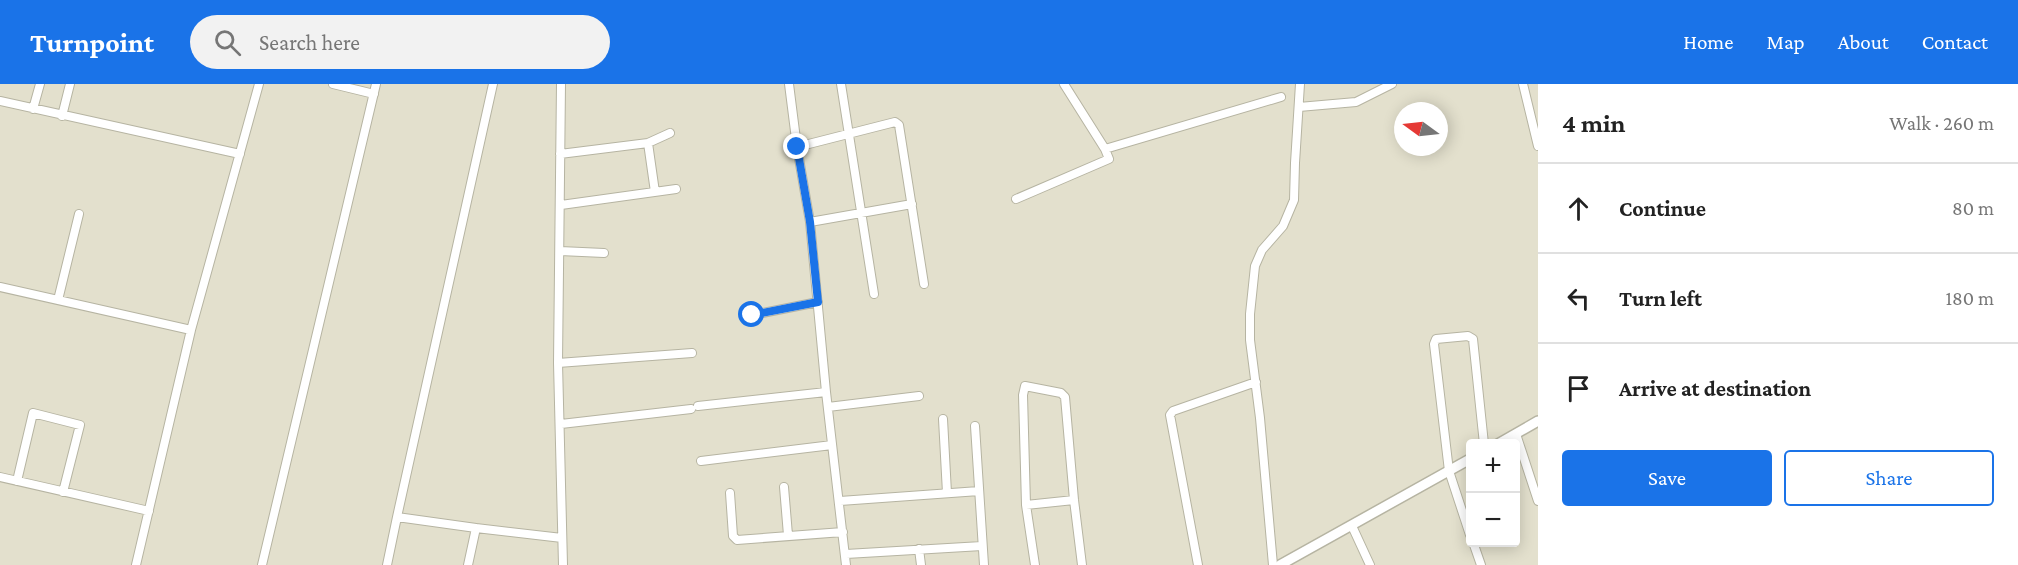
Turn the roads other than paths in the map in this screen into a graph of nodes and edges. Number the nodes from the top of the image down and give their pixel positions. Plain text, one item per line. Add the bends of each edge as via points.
1 (39, 84) edge
2 (70, 84) edge
3 (259, 84) edge
4 (333, 84) edge
5 (376, 84) edge
6 (493, 84) edge
7 (561, 84) edge
8 (789, 84) edge
9 (841, 84) edge
10 (1300, 84) edge
11 (1392, 84) edge
12 (1523, 84) edge
13 (1066, 85) edge
14 (374, 94) junction
15 (1281, 97) dead end
16 (0, 101) edge
17 (1299, 107) junction
18 (33, 109) junction
19 (62, 116) junction
20 (670, 133) dead end
21 (849, 133) junction
22 (648, 142) junction
23 (1538, 146) edge
24 (797, 147) junction
25 (1105, 149) junction
26 (240, 154) junction
27 (560, 154) junction
28 (676, 189) dead end
29 (655, 192) junction
30 (1016, 198) dead end
31 (912, 204) junction
32 (561, 205) junction
33 (861, 213) junction
34 (79, 214) dead end
35 (810, 222) junction
36 (560, 251) junction
37 (604, 253) dead end
38 (924, 284) dead end
39 (0, 287) edge
40 (874, 294) dead end
41 (58, 300) junction
42 (818, 302) junction
43 (752, 315) dead end
44 (191, 330) junction
45 (692, 353) dead end
46 (558, 363) junction
47 (1256, 382) junction
48 (826, 392) junction
49 (919, 396) dead end
50 (828, 407) junction
51 (943, 419) dead end
52 (1538, 421) edge
53 (561, 424) junction
54 (975, 426) dead end
55 (1516, 434) junction
56 (1483, 439) edge
57 (1507, 439) edge
58 (832, 446) junction
59 (701, 461) dead end
60 (1466, 461) edge
61 (1449, 471) junction
62 (0, 477) edge
63 (17, 481) junction
64 (784, 487) dead end
65 (979, 491) junction
66 (63, 492) junction
67 (729, 492) dead end
68 (947, 493) junction
69 (1074, 500) junction
70 (840, 501) junction
71 (1538, 501) edge
72 (1026, 505) junction
73 (149, 511) junction
74 (397, 517) junction
75 (1466, 523) edge
76 (1352, 526) junction
77 (476, 528) junction
78 (843, 532) junction
79 (788, 535) junction
80 (562, 538) junction
81 (982, 546) junction
82 (1474, 547) edge
83 (919, 549) junction
84 (846, 554) junction
85 (1298, 555) junction
86 (136, 565) edge
87 (262, 565) edge
88 (387, 565) edge
89 (468, 565) edge
90 (563, 565) edge
91 (846, 565) edge
92 (921, 565) edge
93 (984, 565) edge
94 (1035, 565) edge
95 (1083, 565) edge
96 (1198, 565) edge
97 (1273, 565) edge
98 (1280, 565) edge
99 (1301, 565) edge
100 (1370, 565) edge
101 (1480, 565) edge

1 - 18 street
2 - 19 street
3 - 26 street
4 - 14 street
5 - 14 street
6 - 74 street
7 - 27 street
8 - 24 street
9 - 21 street
10 - 17 street
11 - 17 street via 1356,102
12 - 23 street
13 - 25 street
14 - 87 street
15 - 25 street
16 - 18 street
17 - 47 street via 1294,201 1283,226 1262,250 1255,266 1250,340
18 - 19 street
19 - 26 street
20 - 22 street
21 - 24 street
21 - 31 street via 899,125
21 - 33 street
22 - 27 street
22 - 29 street
24 - 35 street
25 - 30 street via 1108,161
26 - 44 street
27 - 32 street
28 - 29 street
29 - 32 street
31 - 33 street
31 - 38 street
32 - 36 street
33 - 35 street
33 - 40 street
34 - 41 street
35 - 42 street
36 - 37 street
36 - 46 street
39 - 41 street
41 - 44 street
42 - 43 street
42 - 48 street
44 - 73 street
45 - 46 street
46 - 53 street
47 - 96 street via 1170,415
47 - 97 street
48 - 50 street
48 - 53 street
49 - 50 street
50 - 58 street
51 - 68 street
52 - 55 main road
53 - 80 street
54 - 65 street
55 - 57 main road
55 - 71 street
56 - 61 street via 1473,339 1436,339
58 - 59 street
58 - 70 street
60 - 61 main road
61 - 75 street
61 - 76 main road
62 - 63 street
63 - 66 street
63 - 66 street via 33,413 80,425
64 - 79 street
65 - 68 street
65 - 81 street
66 - 73 street
67 - 79 street via 736,540
68 - 70 street
69 - 72 street
69 - 72 street via 1065,397 1025,386
69 - 95 street
70 - 78 street
72 - 94 street
73 - 86 street
74 - 77 street
74 - 88 street
76 - 85 main road
76 - 100 street
77 - 80 street
77 - 89 street
78 - 79 street
78 - 84 street
80 - 90 street
81 - 83 street
81 - 93 street
82 - 101 street
83 - 84 street
83 - 92 street
84 - 91 street
85 - 98 main road
85 - 99 street

